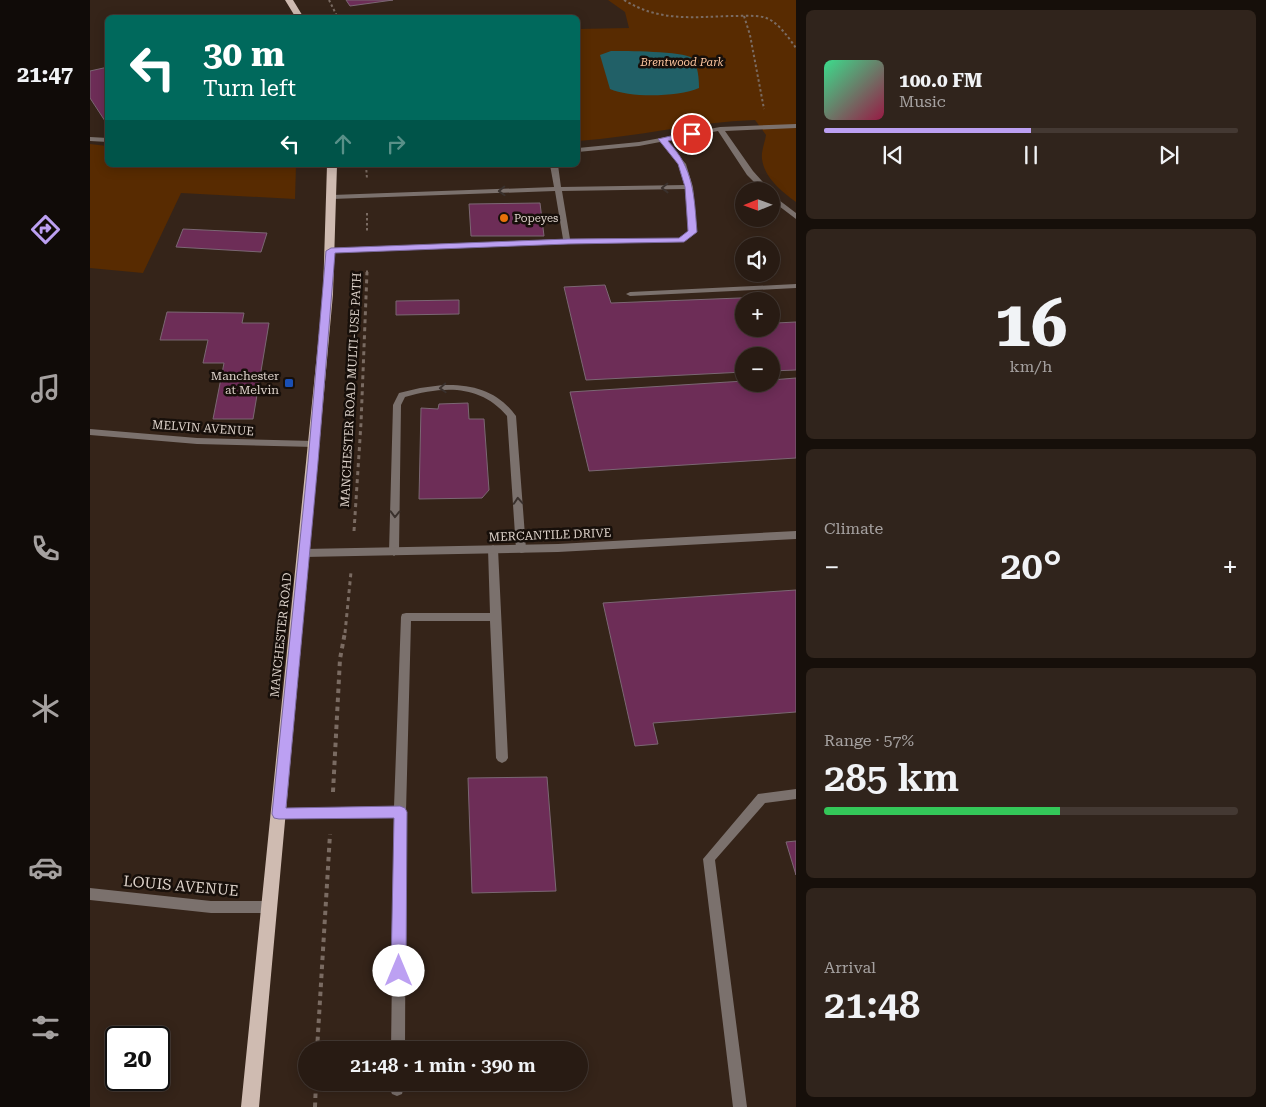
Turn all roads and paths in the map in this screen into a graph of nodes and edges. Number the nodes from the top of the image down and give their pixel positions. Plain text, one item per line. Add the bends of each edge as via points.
1 (289, 0) edge
2 (329, 0) edge
3 (624, 0) edge
4 (298, 15) edge
5 (336, 15) edge
6 (744, 16) junction
7 (796, 48) edge
8 (794, 126) edge
9 (767, 127) junction
10 (720, 129) junction
11 (90, 139) edge
12 (662, 139) junction
13 (105, 140) edge
14 (580, 150) edge
15 (332, 167) edge
16 (366, 167) edge
17 (554, 167) edge
18 (759, 182) edge
19 (689, 187) junction
20 (559, 189) junction
21 (367, 196) junction
22 (332, 197) junction
23 (780, 204) edge
24 (796, 218) edge
25 (568, 242) junction
26 (367, 249) junction
27 (331, 251) junction
28 (796, 286) edge
29 (630, 294) dead end
30 (90, 432) edge
31 (314, 444) junction
32 (354, 526) dead end
33 (796, 535) edge
34 (493, 549) junction
35 (522, 549) junction
36 (394, 552) junction
37 (304, 553) junction
38 (495, 617) junction
39 (502, 758) dead end
40 (796, 794) edge
41 (400, 812) junction
42 (279, 814) junction
43 (90, 894) edge
44 (270, 907) junction
45 (398, 1041) edge
46 (316, 1091) edge
47 (250, 1107) edge
48 (315, 1107) edge
49 (740, 1107) edge

1 - 4 main road
2 - 5 path
3 - 6 path via 638,9 660,16
6 - 7 path via 772,20
6 - 9 path
8 - 9 street
9 - 10 street
10 - 12 street
10 - 18 street
11 - 13 street
12 - 14 street
12 - 19 street via 682,164
15 - 22 main road, MANCHESTER ROAD
16 - 21 path, MANCHESTER ROAD MULTI-USE PATH
17 - 20 street
19 -> 20 street
19 - 25 street via 693,232 681,240
20 -> 21 street
20 - 25 street
21 - 22 street
21 - 26 path, MANCHESTER ROAD MULTI-USE PATH
22 - 27 main road, MANCHESTER ROAD
23 - 24 street
25 - 26 street
26 - 27 street
26 - 32 path, MANCHESTER ROAD MULTI-USE PATH
27 - 31 main road, MANCHESTER ROAD
28 - 29 street
30 - 31 street, MELVIN AVENUE via 197,442
31 - 37 main road, MANCHESTER ROAD
33 - 35 street, MERCANTILE DRIVE
34 - 35 street, MERCANTILE DRIVE
34 - 36 street, MERCANTILE DRIVE
34 - 38 street
35 -> 36 street via 511,416 484,392 462,387 416,390 402,395 397,405
36 - 37 street, MERCANTILE DRIVE
37 - 42 main road, MANCHESTER ROAD
38 - 39 street
38 - 41 street via 406,617
40 - 49 street via 762,798 709,859
41 - 42 street
41 - 45 street
42 - 44 main road, MANCHESTER ROAD
43 - 44 street, LOUIS AVENUE via 211,907
44 - 47 main road, MANCHESTER ROAD
46 - 48 path

